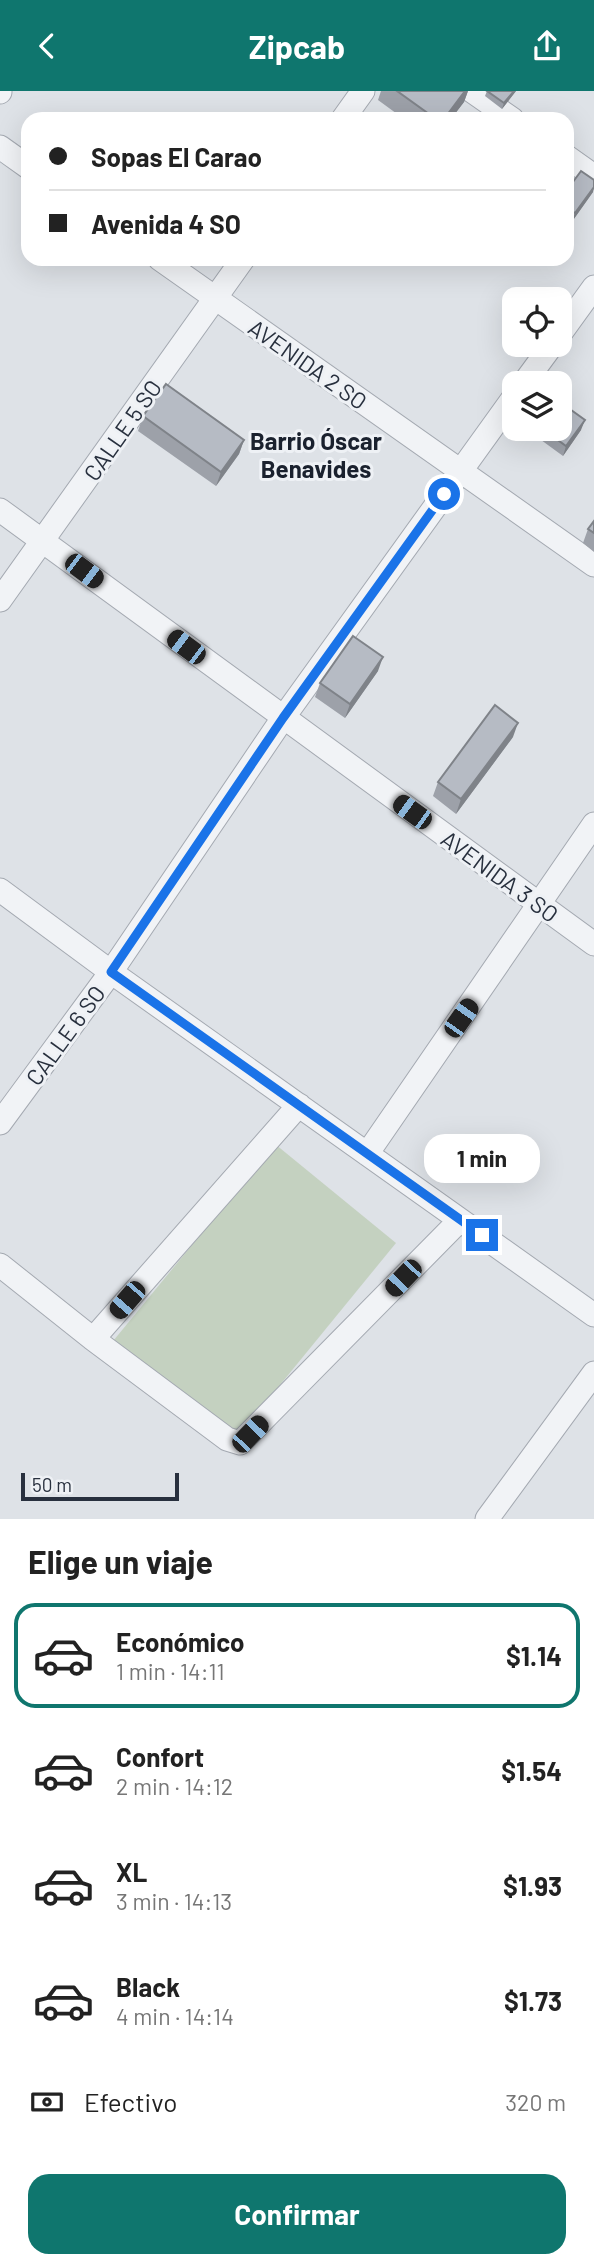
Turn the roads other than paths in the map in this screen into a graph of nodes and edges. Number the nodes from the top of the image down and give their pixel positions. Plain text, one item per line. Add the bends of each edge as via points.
1 (363, 91) edge
2 (472, 91) edge
3 (348, 112) edge
4 (502, 112) edge
5 (0, 147) edge
6 (21, 162) edge
7 (574, 162) edge
8 (594, 176) edge
9 (170, 266) edge
10 (238, 266) edge
11 (594, 286) edge
12 (215, 297) junction
13 (572, 317) edge
14 (502, 414) edge
15 (461, 472) junction
16 (0, 510) edge
17 (44, 541) junction
18 (594, 565) edge
19 (0, 600) edge
20 (283, 718) junction
21 (594, 824) edge
22 (0, 890) edge
23 (538, 905) junction
24 (594, 944) edge
25 (111, 972) junction
26 (299, 1105) junction
27 (0, 1123) edge
28 (367, 1154) junction
29 (460, 1220) junction
30 (0, 1265) edge
31 (594, 1315) edge
32 (93, 1339) junction
33 (594, 1373) edge
34 (487, 1519) edge

1 - 3 street
2 - 4 street
5 - 6 street
7 - 8 street
9 - 12 street, AVENIDA 2 SO
10 - 12 street, CALLE 5 SO
11 - 13 street
12 - 15 street, AVENIDA 2 SO
12 - 17 street, CALLE 5 SO
14 - 15 street, CALLE 6 SO
15 - 18 street, AVENIDA 2 SO
15 - 20 street, CALLE 6 SO
16 - 17 street, AVENIDA 3 SO
17 - 19 street, CALLE 5 SO
17 - 20 street, AVENIDA 3 SO
20 - 23 street, AVENIDA 3 SO
20 - 25 street, CALLE 6 SO
21 - 23 street
22 - 25 street
23 - 24 street, AVENIDA 3 SO
23 - 28 street
25 - 26 street
25 - 27 street, CALLE 6 SO
26 - 28 street
26 - 32 street
28 - 29 street
29 - 31 street
29 - 32 street via 240,1443 227,1439
30 - 32 street
33 - 34 street

